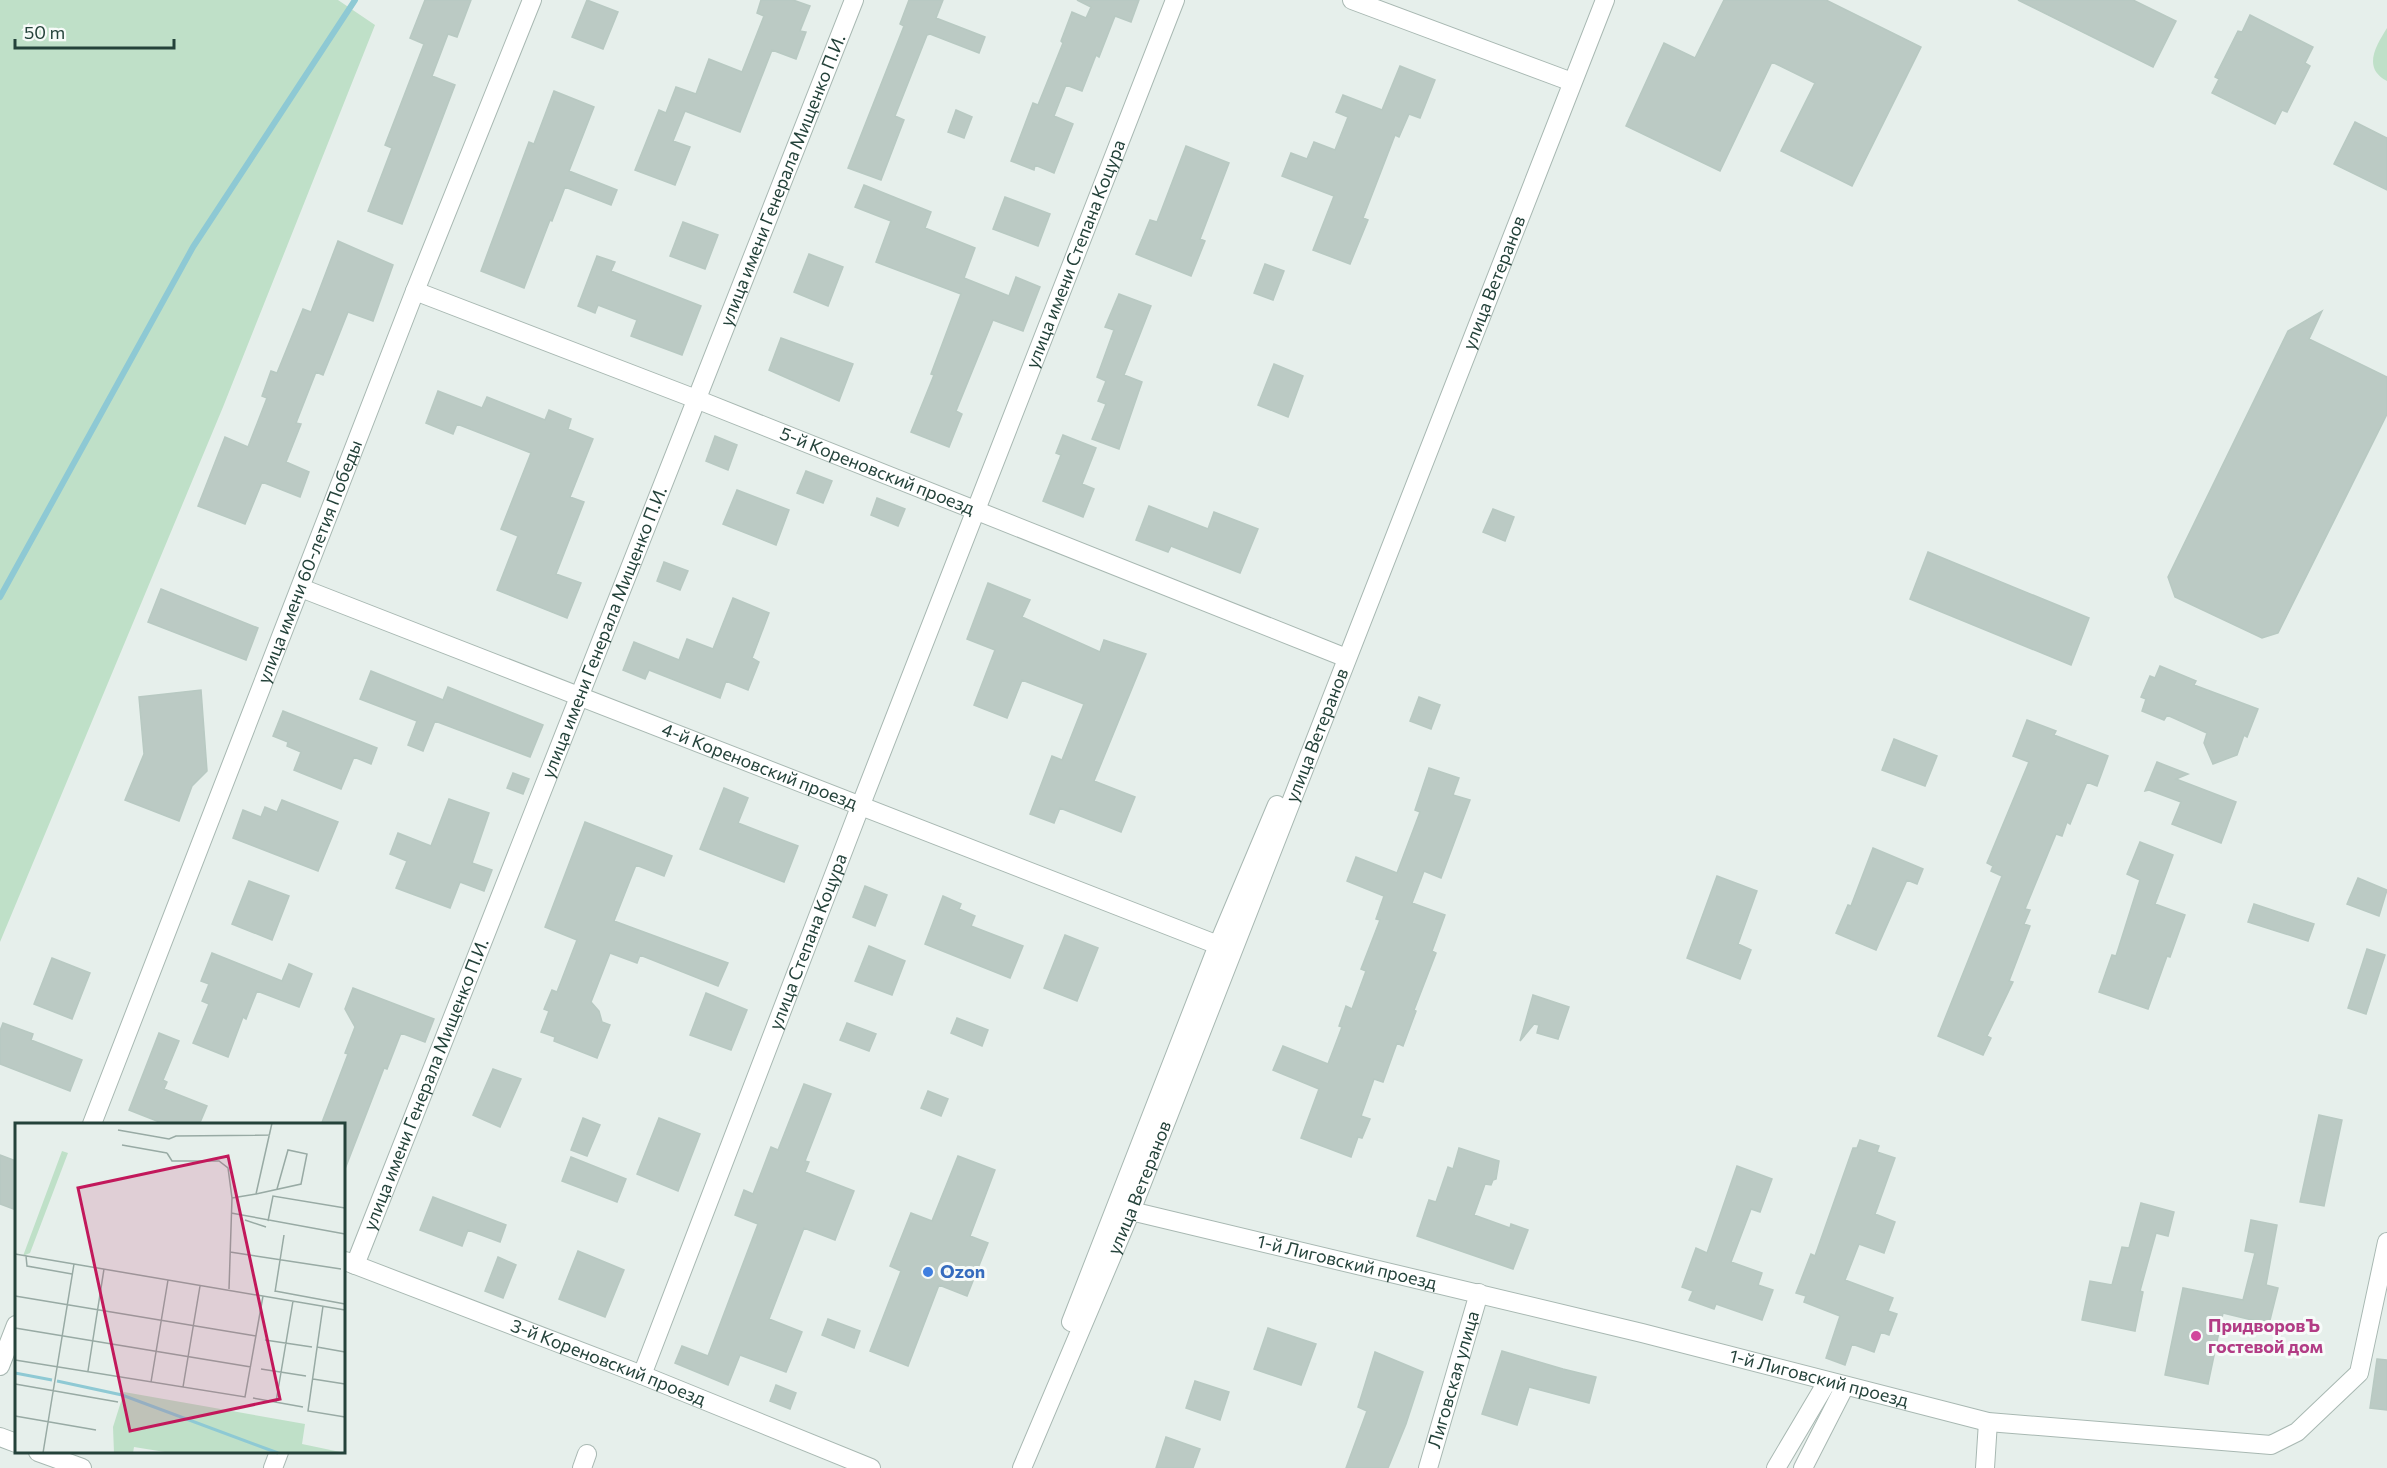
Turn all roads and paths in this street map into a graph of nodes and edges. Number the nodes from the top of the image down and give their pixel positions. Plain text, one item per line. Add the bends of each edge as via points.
1 (532, 0) edge
2 (854, 0) edge
3 (1175, 0) edge
4 (1352, 0) edge
5 (1596, 0) edge
6 (1605, 0) edge
7 (1569, 81) junction
8 (415, 291) junction
9 (696, 399) junction
10 (977, 510) junction
11 (301, 588) junction
12 (1339, 655) junction
13 (580, 697) junction
14 (860, 807) junction
15 (1218, 945) junction
16 (93, 1123) edge
17 (1131, 1211) junction
18 (2387, 1242) edge
19 (349, 1263) edge
20 (1479, 1293) junction
21 (15, 1328) edge
22 (0, 1366) edge
23 (642, 1375) junction
24 (1827, 1382) junction
25 (1845, 1386) junction
26 (1988, 1422) junction
27 (0, 1437) edge
28 (15, 1443) edge
29 (41, 1453) edge
30 (279, 1453) edge
31 (82, 1468) edge
32 (273, 1468) edge
33 (871, 1468) edge
34 (1014, 1468) edge
35 (1022, 1468) edge
36 (1428, 1468) edge
37 (1776, 1468) edge
38 (1803, 1468) edge
39 (1985, 1468) edge

1 - 8 street, улица имени 60-летия Победы
2 - 9 street, улица имени Генерала Мищенко П.И.
3 - 10 street, улица имени Степана Коцура
4 - 7 street
5 - 7 street, улица Ветеранов
6 - 7 street, улица Ветеранов
7 - 12 street, улица Ветеранов
7 - 17 street, улица Ветеранов
8 - 9 street, 5-й Кореновский проезд
8 - 11 street, улица имени 60-летия Победы
9 - 10 street, 5-й Кореновский проезд
9 - 13 street, улица имени Генерала Мищенко П.И.
10 - 12 street, 5-й Кореновский проезд
10 - 14 street, улица Степана Коцура
11 - 13 street, 4-й Кореновский проезд
11 - 16 street, улица имени 60-летия Победы
12 - 15 street, улица Ветеранов
13 - 14 street, 4-й Кореновский проезд
13 - 19 street, улица имени Генерала Мищенко П.И.
14 - 15 street, 4-й Кореновский проезд
14 - 23 street, улица Степана Коцура
15 - 34 street, улица Ветеранов
17 - 20 street, 1-й Лиговский проезд
17 - 35 street, улица Ветеранов
18 - 26 street, 1-й Лиговский проезд via 2359,1373 2297,1432 2271,1445
19 - 23 street, 3-й Кореновский проезд
20 - 24 street, 1-й Лиговский проезд
20 - 36 street, Лиговская улица
21 - 22 street
23 - 33 street, 3-й Кореновский проезд
24 - 25 street, 1-й Лиговский проезд
24 - 37 street
25 - 26 street, 1-й Лиговский проезд
25 - 38 street
26 - 39 street
27 - 28 street
29 - 31 street
30 - 32 street

